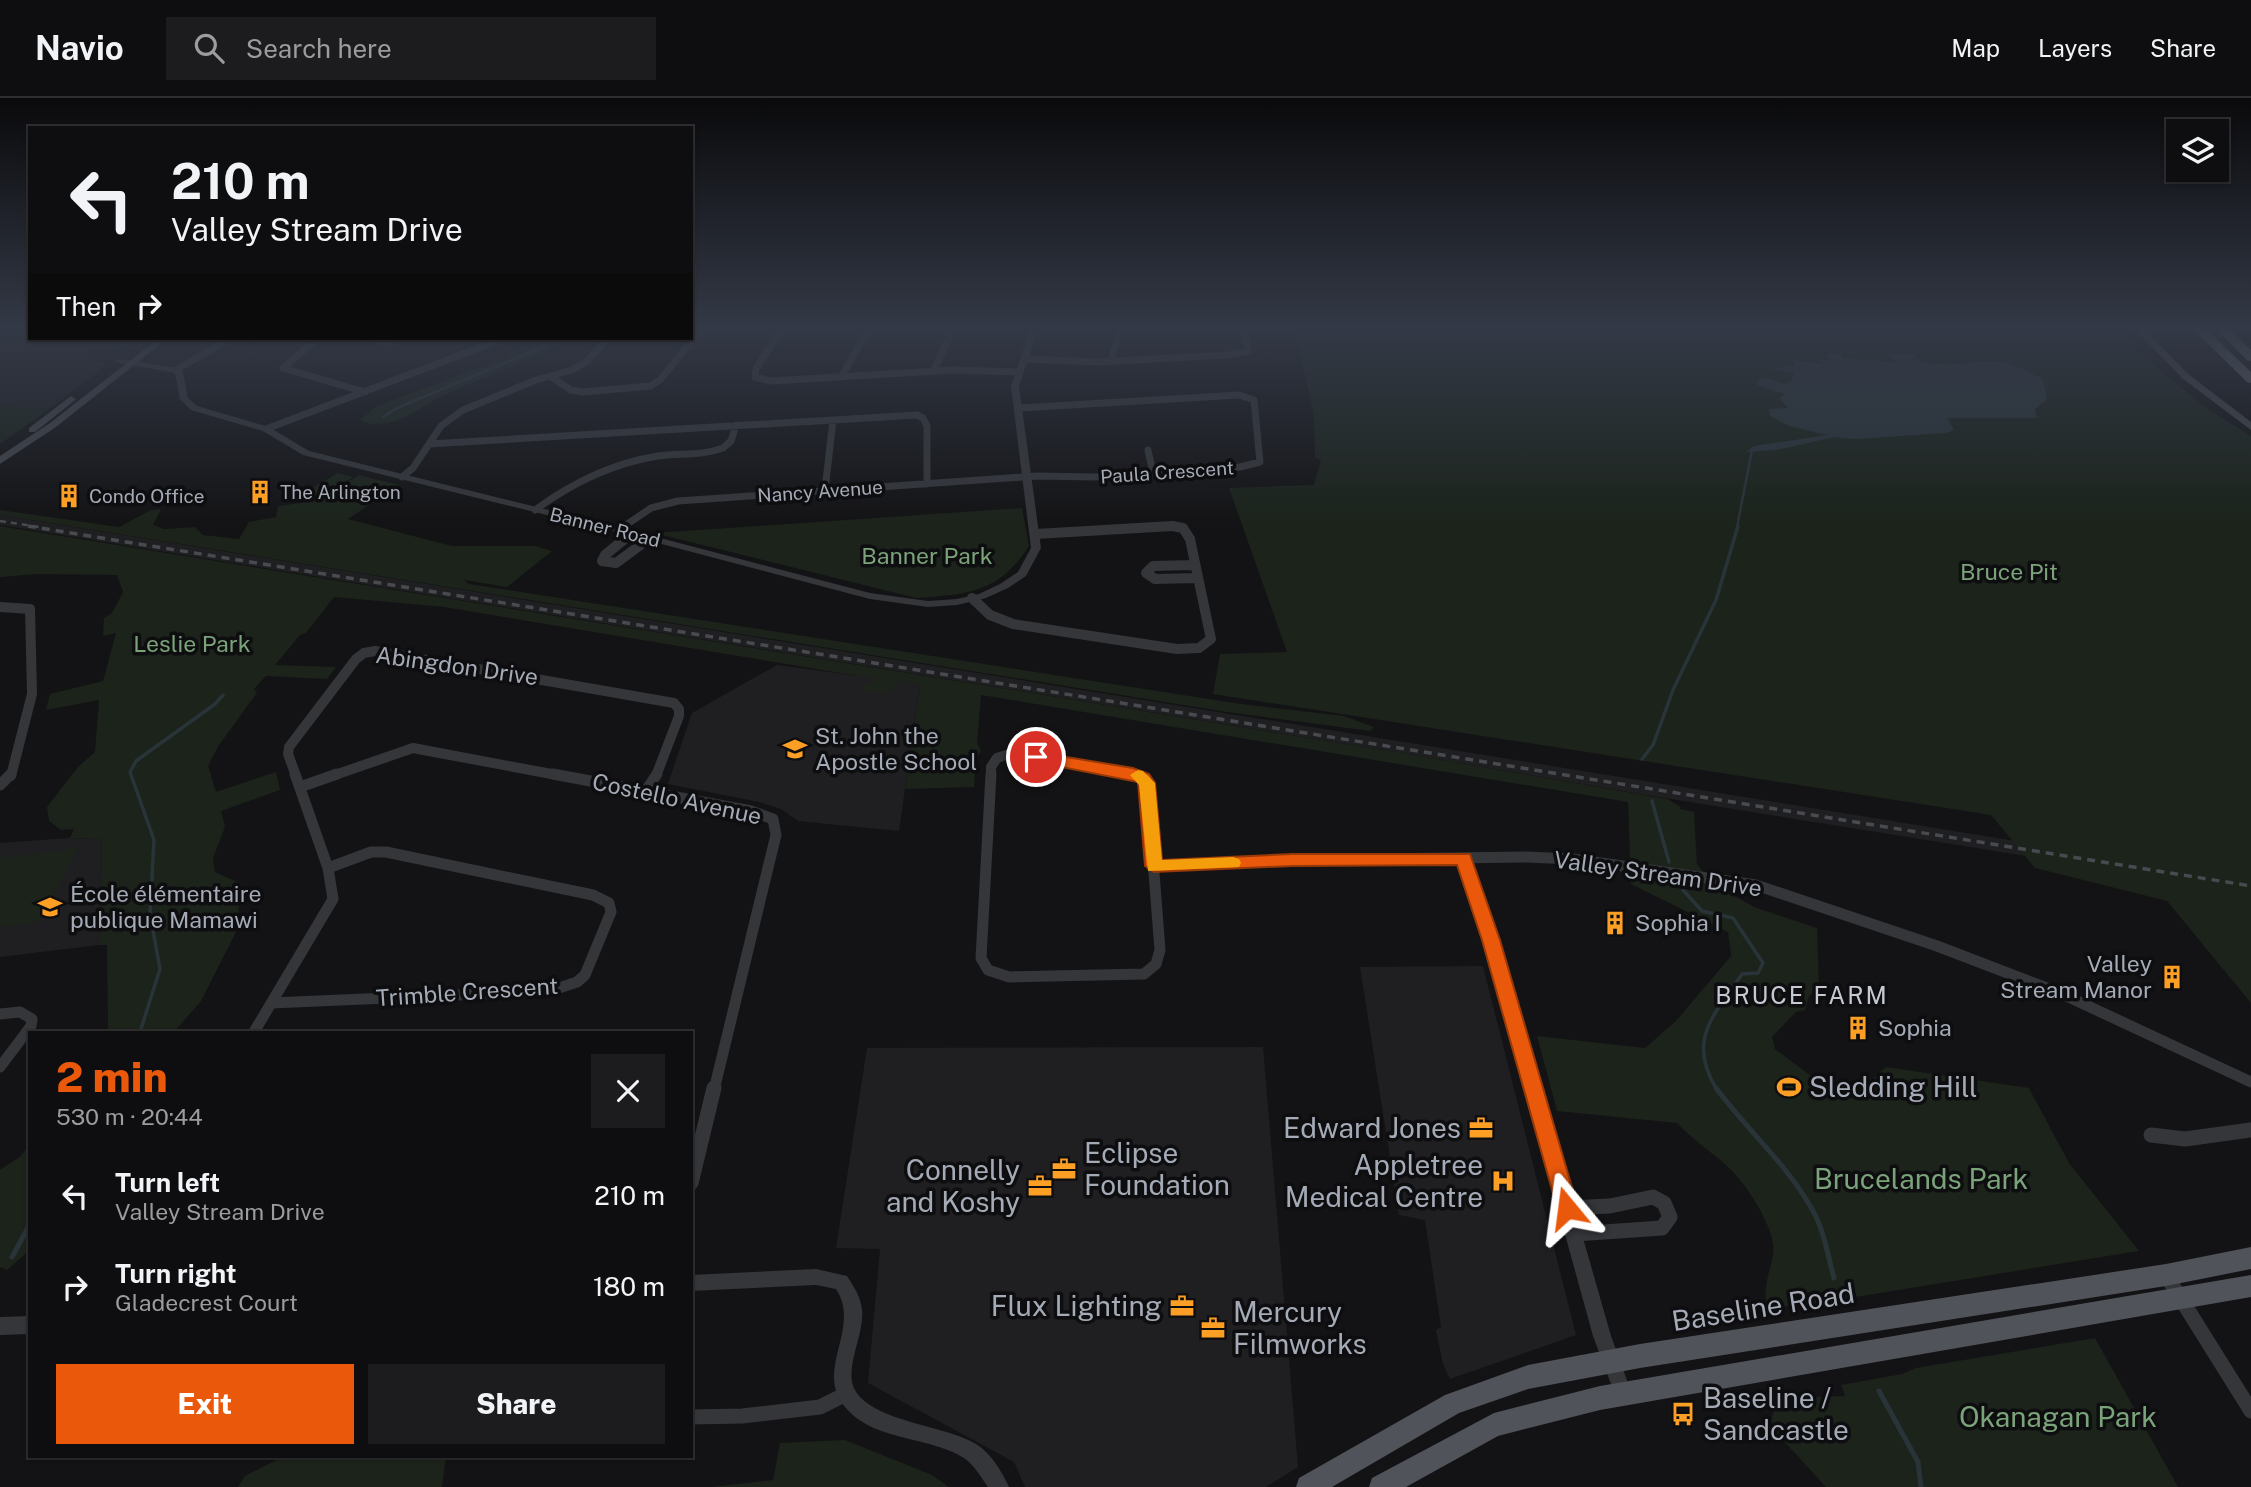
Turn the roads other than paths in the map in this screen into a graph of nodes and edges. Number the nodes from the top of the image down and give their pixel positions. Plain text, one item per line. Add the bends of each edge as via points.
1 (76, 395) edge
2 (91, 395) edge
3 (184, 395) edge
4 (357, 395) edge
5 (503, 395) edge
6 (1018, 395) edge
7 (2209, 395) edge
8 (1020, 408) junction
9 (2237, 417) junction
10 (2251, 417) edge
11 (833, 420) junction
12 (736, 425) junction
13 (2251, 427) edge
14 (266, 429) junction
15 (429, 444) junction
16 (1148, 450) dead end
17 (0, 460) edge
18 (1153, 472) junction
19 (402, 477) junction
20 (1028, 477) junction
21 (927, 484) junction
22 (825, 489) junction
23 (535, 510) junction
24 (619, 530) junction
25 (632, 533) junction
26 (1036, 534) junction
27 (650, 538) junction
28 (1194, 565) junction
29 (1196, 578) junction
30 (972, 598) junction
31 (0, 607) edge
32 (0, 785) edge
33 (300, 787) junction
34 (645, 792) junction
35 (1464, 859) junction
36 (1154, 866) junction
37 (328, 868) junction
38 (271, 1003) junction
39 (0, 1014) edge
40 (255, 1031) edge
41 (0, 1067) edge
42 (2251, 1082) edge
43 (2251, 1130) edge
44 (2151, 1135) dead end
45 (693, 1175) edge
46 (1567, 1208) junction
47 (1574, 1234) junction
48 (2251, 1258) edge
49 (2166, 1275) junction
50 (693, 1283) edge
51 (2251, 1286) edge
52 (2182, 1300) junction
53 (28, 1325) edge
54 (0, 1326) edge
55 (1611, 1361) junction
56 (846, 1394) junction
57 (1623, 1394) junction
58 (2251, 1411) edge
59 (693, 1417) edge
60 (999, 1487) edge
61 (1308, 1487) edge
62 (1381, 1487) edge

1 - 17 main road
2 - 17 main road
3 - 14 street, Banner Road via 194,408
4 - 14 street
5 - 15 street via 470,407 441,426
6 - 8 street, Banner Road
7 - 9 main road
8 - 18 street, Paula Crescent via 1238,395 1254,400 1260,462
8 - 20 street, Banner Road
9 - 10 street
9 - 13 main road
11 - 12 street
11 - 21 street via 923,418
11 - 22 street
12 - 15 street
12 - 23 street via 732,441 722,449 620,465 585,479
14 - 19 street, Banner Road via 306,453
15 - 19 street
16 - 18 street
18 - 20 street, Paula Crescent
19 - 23 street, Banner Road
20 - 21 street, Nancy Avenue
20 - 26 street, Banner Road
21 - 22 street, Nancy Avenue
22 - 24 street, Nancy Avenue via 678,501 651,508
23 - 24 street, Banner Road
24 - 25 street, Banner Road
25 - 27 street, Banner Road
25 - 27 street via 602,561 622,560
26 - 28 street via 1178,527 1189,533
26 - 30 street, Banner Road via 1036,548 1022,574
27 - 30 street, Banner Road via 880,598 928,604
28 - 29 street
28 - 29 street via 1153,566 1146,573 1155,579
29 - 30 street via 1211,635 1207,645 1195,649 1013,624 978,607
31 - 32 street via 30,609 32,694 11,776
33 - 34 street, Costello Avenue via 413,748
33 - 34 street, Abingdon Drive via 289,747 356,659 375,651 674,703 679,716 659,771
33 - 37 street, Abingdon Drive
34 - 45 street, Costello Avenue via 751,811 773,819 776,826
35 - 36 street, Valley Stream Drive
35 - 42 street, Valley Stream Drive via 1573,859 1756,885 2060,993
35 - 46 street
36 - 36 street via 1143,778 1002,754 991,767 984,967 1009,977 1144,974 1152,970 1160,950
37 - 38 street, Abingdon Drive via 333,899
37 - 38 street, Trimble Crescent via 371,852 386,852 593,895 609,903 611,912 585,975 550,991
38 - 40 street, Abingdon Drive
39 - 41 street via 20,1012 32,1019
43 - 44 street via 2185,1139
46 - 47 street
46 - 47 street via 1653,1197 1664,1203 1670,1217 1662,1227
47 - 55 street
48 - 49 main road, Baseline Road
49 - 52 street
49 - 55 main road, Baseline Road
50 - 56 street via 816,1277 841,1282 852,1297 854,1317 844,1377
51 - 52 main road
52 - 57 main road
52 - 58 street
53 - 54 street
55 - 57 street
55 - 61 main road, Baseline Road via 1528,1377 1453,1404
56 - 59 street via 820,1408
56 - 60 street via 859,1409 880,1419 969,1451
57 - 62 main road via 1494,1425

